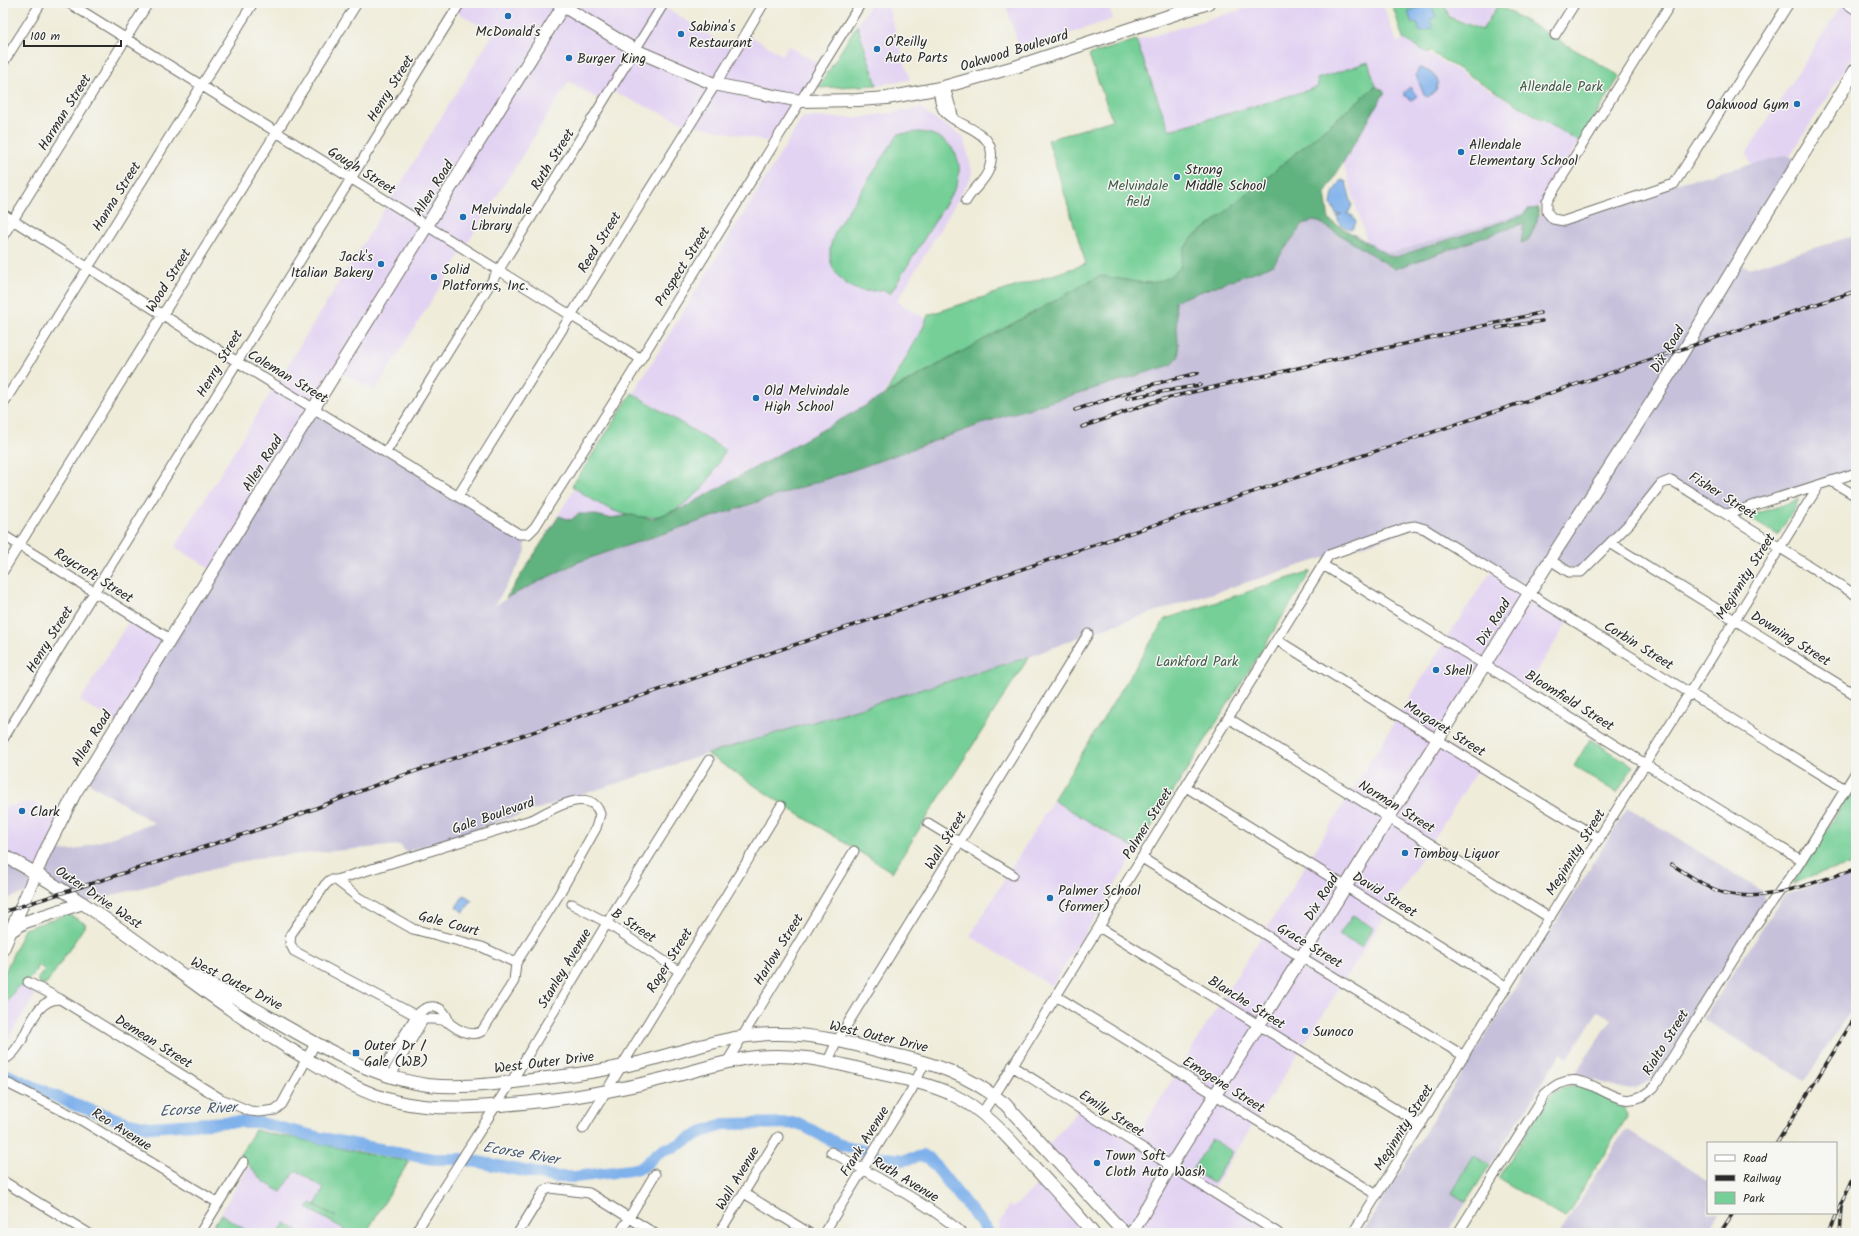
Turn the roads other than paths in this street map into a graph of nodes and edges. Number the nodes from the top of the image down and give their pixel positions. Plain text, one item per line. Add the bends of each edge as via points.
1 (41, 3) edge
2 (69, 3) edge
3 (148, 3) edge
4 (253, 3) edge
5 (357, 3) edge
6 (460, 3) edge
7 (664, 3) edge
8 (764, 3) edge
9 (861, 3) edge
10 (1208, 3) edge
11 (1575, 3) edge
12 (1671, 3) edge
13 (1789, 3) edge
14 (1846, 3) edge
15 (562, 4) edge
16 (1856, 10) edge
17 (1555, 35) dead end
18 (126, 39) junction
19 (635, 50) junction
20 (3, 64) edge
21 (1856, 69) edge
22 (714, 84) junction
23 (201, 85) junction
24 (941, 88) junction
25 (800, 101) junction
26 (276, 132) junction
27 (350, 179) junction
28 (966, 201) dead end
29 (3, 214) edge
30 (12, 221) junction
31 (427, 225) junction
32 (3, 236) edge
33 (87, 268) junction
34 (498, 270) junction
35 (163, 314) junction
36 (570, 316) junction
37 (640, 359) junction
38 (237, 362) junction
39 (3, 404) edge
40 (313, 408) junction
41 (386, 452) junction
42 (1856, 473) edge
43 (1831, 481) junction
44 (1819, 485) junction
45 (458, 496) junction
46 (1856, 496) edge
47 (1727, 514) junction
48 (1418, 527) joint
49 (519, 534) joint
50 (3, 535) edge
51 (1610, 543) junction
52 (19, 545) junction
53 (1780, 547) junction
54 (1550, 560) junction
55 (1323, 565) junction
56 (3, 571) edge
57 (94, 592) junction
58 (1529, 593) junction
59 (1856, 594) edge
60 (1735, 620) junction
61 (1088, 634) dead end
62 (170, 639) junction
63 (1277, 640) junction
64 (1485, 664) junction
65 (1690, 692) junction
66 (1856, 695) edge
67 (1228, 718) junction
68 (3, 739) edge
69 (1437, 740) junction
70 (709, 760) dead end
71 (1645, 763) junction
72 (1856, 772) edge
73 (1186, 787) junction
74 (1845, 789) junction
75 (781, 806) dead end
76 (1389, 817) junction
77 (928, 823) dead end
78 (1600, 839) junction
79 (960, 842) junction
80 (854, 851) dead end
81 (3, 855) edge
82 (1142, 858) junction
83 (1802, 860) junction
84 (37, 873) junction
85 (1013, 875) dead end
86 (336, 880) junction
87 (1346, 886) junction
88 (83, 903) junction
89 (572, 904) dead end
90 (1550, 918) junction
91 (607, 924) junction
92 (1099, 927) junction
93 (11, 931) junction
94 (3, 949) edge
95 (1301, 957) junction
96 (516, 963) junction
97 (176, 968) junction
98 (679, 971) junction
99 (28, 982) dead end
100 (1508, 987) junction
101 (1056, 996) junction
102 (60, 999) junction
103 (420, 1018) junction
104 (1258, 1026) junction
105 (741, 1037) junction
106 (837, 1040) junction
107 (316, 1042) junction
108 (1464, 1056) junction
109 (307, 1059) junction
110 (4, 1060) edge
111 (828, 1061) junction
112 (727, 1062) junction
113 (925, 1062) junction
114 (1012, 1066) junction
115 (620, 1067) junction
116 (385, 1075) junction
117 (511, 1082) junction
118 (916, 1082) junction
119 (9, 1084) dead end
120 (605, 1092) junction
121 (994, 1095) junction
122 (1215, 1095) junction
123 (496, 1105) junction
124 (982, 1113) junction
125 (1421, 1125) junction
126 (583, 1129) dead end
127 (778, 1137) dead end
128 (831, 1152) dead end
129 (244, 1162) dead end
130 (1170, 1166) junction
131 (863, 1170) junction
132 (655, 1174) dead end
133 (3, 1181) edge
134 (744, 1193) junction
135 (1377, 1195) junction
136 (218, 1203) junction
137 (1107, 1216) junction
138 (629, 1218) junction
139 (1092, 1231) edge
140 (88, 1233) edge
141 (200, 1233) edge
142 (415, 1233) edge
143 (518, 1233) edge
144 (620, 1233) edge
145 (654, 1233) edge
146 (719, 1233) edge
147 (809, 1233) edge
148 (824, 1233) edge
149 (963, 1233) edge
150 (1124, 1233) edge
151 (1132, 1233) edge
152 (1278, 1233) edge
153 (1353, 1233) edge
154 (1458, 1233) edge

1 - 20 street
2 - 18 street, Gough Street
3 - 18 street, Harman Street
4 - 23 street, Hanna Street
5 - 26 street, Wood Street
6 - 27 street, Henry Street
7 - 19 street, Ruth Street
8 - 22 street, Reed Street
9 - 25 street, Prospect Street
10 - 24 main road, Oakwood Boulevard via 1026,64
11 - 17 street
12 - 13 street via 1547,201 1546,209 1557,221 1564,221 1674,184
14 - 16 street
15 - 19 main road, Oakwood Boulevard
15 - 31 main road, Allen Road
18 - 23 street, Gough Street
18 - 30 street, Harman Street
19 - 22 main road, Oakwood Boulevard
19 - 34 street, Ruth Street
21 - 54 main road, Dix Road via 1636,427
22 - 25 main road, Oakwood Boulevard
22 - 36 street, Reed Street
23 - 26 street, Gough Street
23 - 33 street, Hanna Street
24 - 25 main road, Oakwood Boulevard via 872,99
24 - 28 street via 954,119 977,131 986,140 991,157 989,170
25 - 37 street, Prospect Street
26 - 27 street, Gough Street
26 - 35 street, Wood Street
27 - 31 street, Gough Street
27 - 38 street, Henry Street
29 - 30 street, Coleman Street
30 - 32 street, Harman Street
30 - 33 street, Coleman Street
31 - 34 street, Gough Street
31 - 40 main road, Allen Road
33 - 35 street, Coleman Street
33 - 39 street, Hanna Street
34 - 36 street, Gough Street
34 - 41 street, Ruth Street
35 - 38 street, Coleman Street
35 - 52 street, Wood Street
36 - 37 street, Gough Street
36 - 45 street, Reed Street
37 - 49 street, Prospect Street via 532,532
38 - 40 street, Coleman Street
38 - 57 street, Henry Street
40 - 41 street, Coleman Street
40 - 62 main road, Allen Road
41 - 45 street, Coleman Street
42 - 43 street
43 - 44 street
43 - 46 street
44 - 47 street
44 - 53 street, Meginnity Street
45 - 49 street, Coleman Street
47 - 51 street, Fisher Street via 1671,480 1666,481
47 - 53 street, Fisher Street
48 - 55 street, Palmer Street via 1408,527 1329,555
48 - 58 street, Corbin Street
50 - 52 street, Roycroft Street
51 - 54 street via 1578,573 1569,572
51 - 60 street, Downing Street
52 - 56 street, Wood Street
52 - 57 street, Roycroft Street
53 - 59 street, Fisher Street
53 - 60 street, Meginnity Street
54 - 58 main road, Dix Road
55 - 63 street, Palmer Street
55 - 64 street, Bloomfield Street
57 - 62 street, Roycroft Street
57 - 68 street, Henry Street
58 - 64 main road, Dix Road
58 - 65 street, Corbin Street
60 - 65 street, Meginnity Street
60 - 66 street, Downing Street
61 - 79 street, Wall Street
62 - 84 main road, Allen Road via 75,793
63 - 67 street, Palmer Street
63 - 69 street, Margaret Street
64 - 69 main road, Dix Road
64 - 71 street, Bloomfield Street
65 - 71 street, Meginnity Street
65 - 74 street, Corbin Street
67 - 73 street, Palmer Street
67 - 76 street, Norman Street
69 - 76 main road, Dix Road
69 - 78 street, Margaret Street
70 - 91 street, Stanley Avenue
71 - 78 street, Meginnity Street
71 - 83 street, Bloomfield Street
72 - 74 street, Rialto Street
73 - 82 street, Palmer Street
73 - 87 street, David Street
74 - 83 street, Rialto Street
75 - 98 street, Roger Street
76 - 87 main road, Dix Road
76 - 90 street, Norman Street
77 - 79 street
78 - 90 street, Meginnity Street
79 - 85 street
79 - 106 street, Wall Street
80 - 105 street, Harlow Street
81 - 84 main road, Outer Drive West
82 - 92 street, Palmer Street
82 - 95 street, Grace Street
83 - 154 street, Rialto Street via 1750,934 1654,1087 1644,1096 1629,1100 1611,1096 1582,1081 1565,1081 1550,1089
84 - 88 main road, Outer Drive West
84 - 93 main road, Allen Road
86 - 96 street, Gale Court via 359,898 413,929 482,947
86 - 96 street, Gale Boulevard via 534,819 573,801 587,801 599,812 599,823
86 - 103 street, Gale Boulevard via 330,880 324,885 291,934 292,947 298,954
87 - 95 main road, Dix Road
87 - 100 street, David Street
88 - 93 main road via 25,922
88 - 97 main road, Outer Drive West
89 - 91 street, B Street
90 - 100 street, Meginnity Street
91 - 98 street, B Street
91 - 117 street, Stanley Avenue
92 - 101 street, Palmer Street
92 - 104 street, Blanche Street
93 - 94 main road, Allen Road
95 - 104 main road, Dix Road
95 - 108 street, Grace Street
96 - 103 street, Gale Boulevard via 514,980 482,1031 476,1034 465,1032 449,1023 445,1012 439,1008 429,1008
97 - 107 main road, West Outer Drive via 215,986
97 - 109 main road, West Outer Drive via 208,995
98 - 115 street, Roger Street
99 - 102 street, Demean Street
100 - 108 street, Meginnity Street
101 - 114 street, Palmer Street
101 - 122 street, Emogene Street
102 - 109 street, Demean Street via 221,1099 250,1111 268,1112 282,1104
102 - 110 street via 44,1003 14,1052
103 - 116 street
104 - 122 main road, Dix Road
104 - 125 street, Blanche Street
105 - 106 main road, West Outer Drive via 772,1034 805,1035
105 - 112 street, Harlow Street
105 - 115 main road, West Outer Drive
106 - 111 street, Wall Street
106 - 113 main road, West Outer Drive
107 - 109 street
107 - 116 main road, West Outer Drive
108 - 125 street, Meginnity Street
109 - 123 main road, West Outer Drive via 350,1085 392,1101 446,1108
111 - 112 main road, West Outer Drive via 778,1056
111 - 118 main road, West Outer Drive
112 - 120 main road, West Outer Drive
113 - 118 street, Frank Avenue
113 - 121 main road, West Outer Drive via 960,1074
114 - 121 street, Palmer Street
114 - 130 street, Emily Street
115 - 117 main road, West Outer Drive
115 - 120 street, Roger Street
116 - 117 main road, West Outer Drive via 407,1082 441,1086
117 - 123 street, Stanley Avenue
118 - 124 main road, West Outer Drive via 950,1093
118 - 131 street, Frank Avenue
119 - 136 street, Reo Avenue via 81,1120
120 - 123 main road, West Outer Drive
120 - 126 street, Roger Street
121 - 124 street, Palmer Street
121 - 137 main road, West Outer Drive via 1020,1119
122 - 130 main road, Dix Road
122 - 135 street, Emogene Street
123 - 142 street, Stanley Avenue
124 - 139 main road, West Outer Drive
125 - 135 street, Meginnity Street
127 - 134 street, Wall Avenue
128 - 131 street, Ruth Avenue
129 - 136 street
130 - 151 main road, Dix Road
130 - 152 street, Emily Street
131 - 148 street, Frank Avenue
131 - 149 street, Ruth Avenue via 948,1221
132 - 138 street
133 - 140 street
134 - 146 street, Wall Avenue
134 - 147 street
135 - 153 street, Meginnity Street
136 - 141 street
137 - 139 main road
137 - 150 main road, West Outer Drive
138 - 143 street via 589,1194 547,1188
138 - 144 street
138 - 145 street

